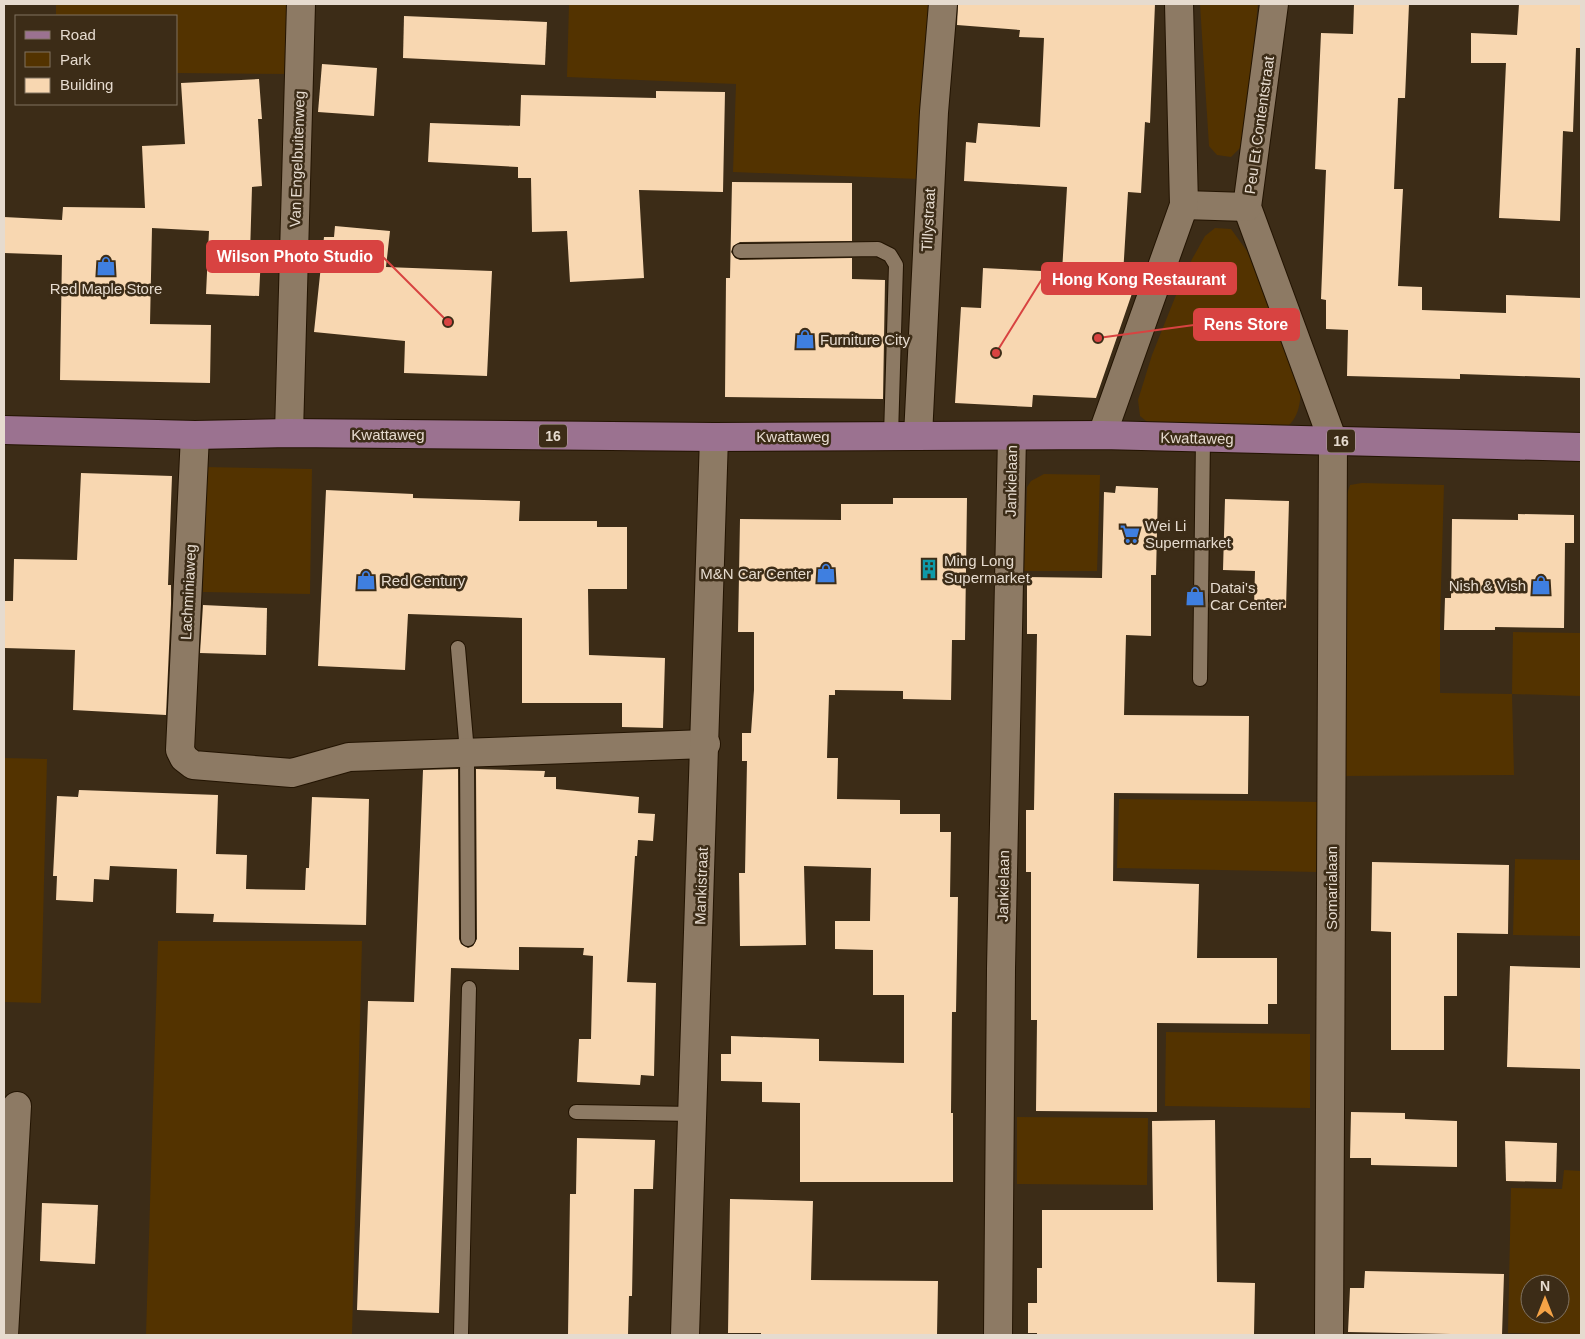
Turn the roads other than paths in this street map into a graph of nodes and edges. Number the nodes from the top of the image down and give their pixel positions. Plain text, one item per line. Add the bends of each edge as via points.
1 (302, 4) edge
2 (943, 4) edge
3 (1179, 4) edge
4 (1274, 4) edge
5 (1184, 205) junction
6 (1247, 207) junction
7 (740, 251) dead end
8 (4, 430) edge
9 (289, 434) junction
10 (195, 435) junction
11 (1102, 435) junction
12 (891, 436) junction
13 (918, 436) junction
14 (1012, 436) junction
15 (714, 437) junction
16 (1203, 438) junction
17 (1333, 441) junction
18 (1581, 447) edge
19 (458, 648) dead end
20 (1200, 679) dead end
21 (706, 744) junction
22 (468, 752) junction
23 (468, 939) dead end
24 (469, 988) dead end
25 (17, 1106) dead end
26 (576, 1112) dead end
27 (693, 1114) junction
28 (4, 1335) edge
29 (461, 1335) edge
30 (685, 1335) edge
31 (998, 1335) edge
32 (1329, 1335) edge

1 - 9 street, Van Engelbuitenweg
2 - 13 street, Tillystraat via 934,112
3 - 5 street
4 - 6 street, Peu Et Contentstraat
5 - 6 street
5 - 11 street
6 - 17 street, Peu Et Contentstraat
7 - 12 lane via 878,249 890,255 896,265
8 - 10 main road, Kwattaweg / 16
9 - 10 main road, Kwattaweg / 16
9 - 15 main road, Kwattaweg / 16
10 - 22 street, Lachminiaweg via 180,750 184,758 193,765 292,773 349,756
11 - 14 main road, Kwattaweg / 16
11 - 16 main road, Kwattaweg / 16
12 - 13 main road, Kwattaweg / 16
12 - 15 main road, Kwattaweg / 16
13 - 14 main road, Kwattaweg / 16
14 - 31 street, Jankielaan via 1001,969
15 - 21 street, Mankistraat
16 - 17 main road, Kwattaweg / 16
16 - 20 lane
17 - 18 main road, Kwattaweg / 16
17 - 32 street, Somarialaan
19 - 22 lane
21 - 22 street
21 - 27 street, Mankistraat
22 - 23 lane
24 - 29 lane
25 - 28 street
26 - 27 lane
27 - 30 street, Mankistraat

